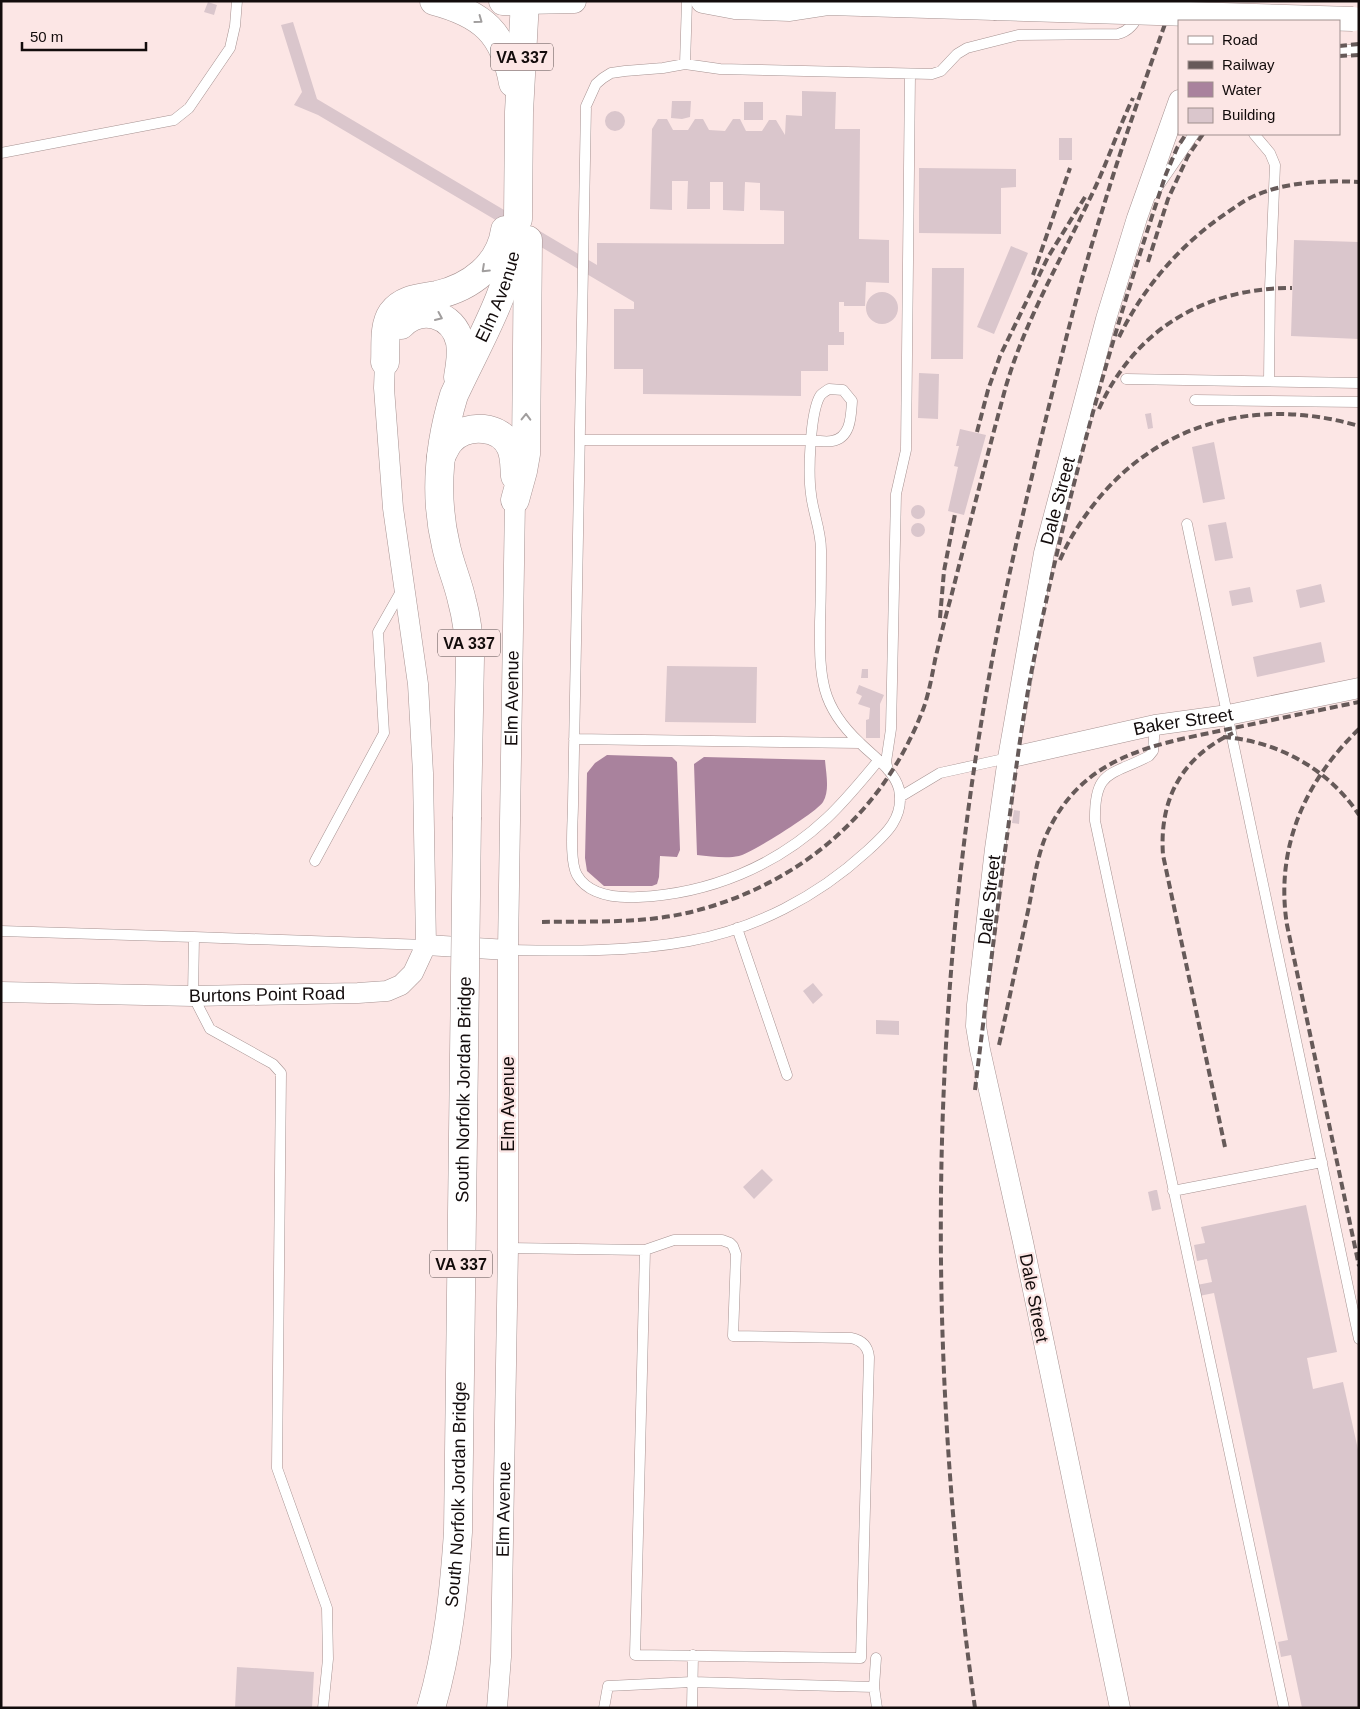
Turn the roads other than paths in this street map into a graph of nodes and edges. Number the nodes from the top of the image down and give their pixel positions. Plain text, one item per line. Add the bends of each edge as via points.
1 (237, 1) edge
2 (434, 1) edge
3 (574, 1) edge
4 (686, 1) edge
5 (703, 1) edge
6 (1144, 1) edge
7 (1214, 1) edge
8 (518, 2) edge
9 (825, 2) edge
10 (1356, 19) edge
11 (1207, 20) edge
12 (1359, 50) edge
13 (1340, 51) edge
14 (685, 64) junction
15 (910, 74) junction
16 (1178, 103) edge
17 (519, 112) junction
18 (1193, 135) edge
19 (1255, 135) edge
20 (518, 147) junction
21 (1, 153) edge
22 (1137, 218) junction
23 (517, 226) junction
24 (438, 294) junction
25 (493, 312) junction
26 (385, 362) junction
27 (1126, 379) dead end
28 (1269, 381) junction
29 (1359, 383) edge
30 (454, 395) junction
31 (1195, 400) dead end
32 (1359, 402) edge
33 (580, 440) junction
34 (811, 440) junction
35 (440, 466) junction
36 (516, 500) junction
37 (1187, 524) dead end
38 (404, 585) junction
39 (1359, 688) edge
40 (1228, 715) junction
41 (1155, 726) junction
42 (574, 739) junction
43 (860, 743) junction
44 (1008, 758) junction
45 (878, 761) junction
46 (888, 770) junction
47 (900, 796) junction
48 (315, 861) dead end
49 (737, 928) junction
50 (1, 931) edge
51 (194, 937) junction
52 (426, 945) junction
53 (508, 950) junction
54 (1, 992) edge
55 (194, 996) junction
56 (787, 1075) dead end
57 (1322, 1162) junction
58 (1174, 1192) junction
59 (508, 1248) junction
60 (645, 1250) junction
61 (1359, 1339) edge
62 (693, 1656) junction
63 (876, 1658) dead end
64 (692, 1682) junction
65 (874, 1687) junction
66 (323, 1708) edge
67 (431, 1708) edge
68 (497, 1708) edge
69 (604, 1708) edge
70 (692, 1708) edge
71 (877, 1708) edge
72 (1120, 1708) edge
73 (1284, 1708) edge

1 - 21 lane via 230,48 189,108 174,120
2 -> 17 main road via 465,11 493,33 509,62
3 - 8 street
4 - 14 lane
5 - 9 street via 735,7 790,9
6 - 15 lane via 1135,22 1125,32 1018,35 962,50 936,73
7 - 11 street
8 - 17 main road, VA 337
9 - 10 street, bridge
12 - 13 lane
14 - 15 lane via 720,69
14 - 33 lane via 611,73 596,84 586,106
15 - 46 lane via 906,450 896,494
16 - 22 street, Dale Street
17 - 20 main road, VA 337
18 - 22 lane
19 - 28 lane via 1270,153 1275,165
20 - 23 main road, VA 337
20 - 23 main road via 508,194
22 - 44 street, Dale Street via 1106,319 1044,554
23 -> 24 main road via 490,265 464,285
23 - 25 main road, Elm Avenue / VA 337 via 510,270
36 -> 23 main road via 526,454
24 - 25 main road via 464,298
24 - 26 main road via 407,301 392,312 386,327
25 - 30 main road, Elm Avenue / VA 337
26 -> 30 main road via 392,337 403,322 416,314 438,316 453,327 460,342
26 - 38 street via 393,508
27 - 28 lane
28 - 29 lane
30 - 35 main road, Elm Avenue / VA 337
31 - 32 lane
33 - 34 lane
33 - 42 lane
34 - 34 lane via 821,395 829,389 843,390 852,401 849,428 843,437 832,441
34 - 43 lane via 811,494 819,528 821,567 821,668 830,704 847,731
35 - 36 main road via 451,440 465,431 482,429 498,433 508,443 514,458
35 - 67 main road, South Norfolk Jordan Bridge / VA 337, bridge via 442,530 462,600 470,658 458,1532 447,1644
36 - 53 street, Elm Avenue
37 - 40 lane
38 - 48 lane via 378,632 384,733
38 - 52 street via 418,684
39 - 40 street, Baker Street
40 - 41 street, Baker Street
40 - 57 lane
41 - 44 street, Baker Street
41 - 58 lane via 1153,751 1149,756 1102,780 1095,798 1095,821
42 - 43 lane
42 - 45 lane via 572,862 582,882 591,889 616,897 657,896 691,890 763,864 785,852 827,818
43 - 45 lane
44 - 47 lane via 940,773
44 - 72 street, Dale Street via 981,966 978,1040
45 - 46 lane
46 - 47 lane
47 - 49 lane via 892,826 834,879 805,898
49 - 53 lane via 660,946
49 - 56 lane
50 - 51 lane
51 - 52 lane
51 - 55 lane
52 - 53 street
52 - 55 street, Burtons Point Road via 414,973 401,985 387,991
53 - 59 street, Elm Avenue
54 - 55 street, Burtons Point Road
55 - 66 lane via 210,1029 273,1064 281,1072 276,1468 327,1608 328,1659
57 - 58 lane
57 - 61 lane
58 - 73 lane
59 - 60 lane
59 - 68 street, Elm Avenue via 501,1647
60 - 62 lane via 635,1654
60 - 62 lane via 674,1240 722,1240 730,1243 736,1254 733,1336 851,1338 862,1342 868,1351 861,1658
62 - 64 lane
63 - 65 lane
64 - 65 lane
64 - 69 lane via 608,1686
64 - 70 lane
65 - 71 lane

